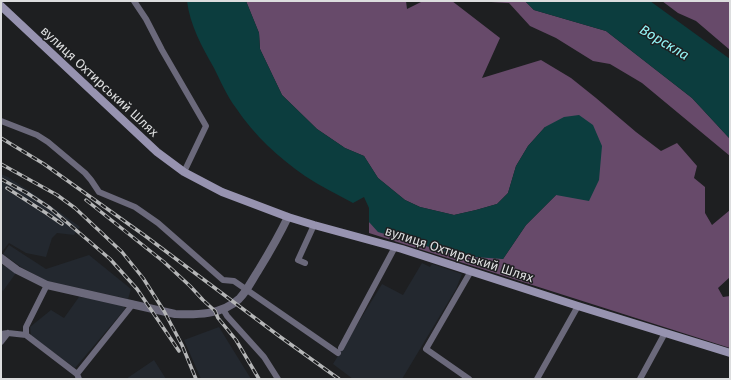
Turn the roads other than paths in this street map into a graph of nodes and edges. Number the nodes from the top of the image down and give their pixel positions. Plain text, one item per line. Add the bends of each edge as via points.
1 (134, 1) edge
2 (1, 6) edge
3 (1, 121) edge
4 (184, 172) junction
5 (288, 217) junction
6 (314, 225) junction
7 (395, 247) junction
8 (1, 258) edge
9 (305, 264) dead end
10 (471, 271) junction
11 (46, 285) junction
12 (246, 290) junction
13 (133, 304) junction
14 (578, 306) junction
15 (223, 309) junction
16 (665, 333) junction
17 (4, 334) edge
18 (26, 335) junction
19 (1, 342) edge
20 (730, 353) edge
21 (78, 376) edge
22 (278, 379) edge
23 (469, 379) edge
24 (537, 379) edge
25 (640, 379) edge

1 - 4 street via 206,126
2 - 4 main road, вулиця Охтирський Шлях via 157,152
3 - 12 street via 48,142 85,173 99,192 135,207 158,223 223,280 234,281
4 - 5 main road, вулиця Охтирський Шлях via 222,192
5 - 6 main road, вулиця Охтирський Шлях
5 - 12 street
6 - 7 main road, вулиця Охтирський Шлях
6 - 9 street via 298,260
7 - 10 main road, вулиця Охтирський Шлях
7 - 12 street via 339,351
8 - 11 street via 17,270
10 - 14 main road, вулиця Охтирський Шлях
10 - 23 street via 426,349
11 - 13 street
11 - 18 street via 26,327
12 - 15 street via 239,299
13 - 15 street via 175,314 202,314
13 - 21 street
14 - 16 main road, вулиця Охтирський Шлях
14 - 24 street
15 - 22 street via 264,356
16 - 20 main road, вулиця Охтирський Шлях
16 - 25 street
17 - 18 street
17 - 19 street
18 - 21 street

